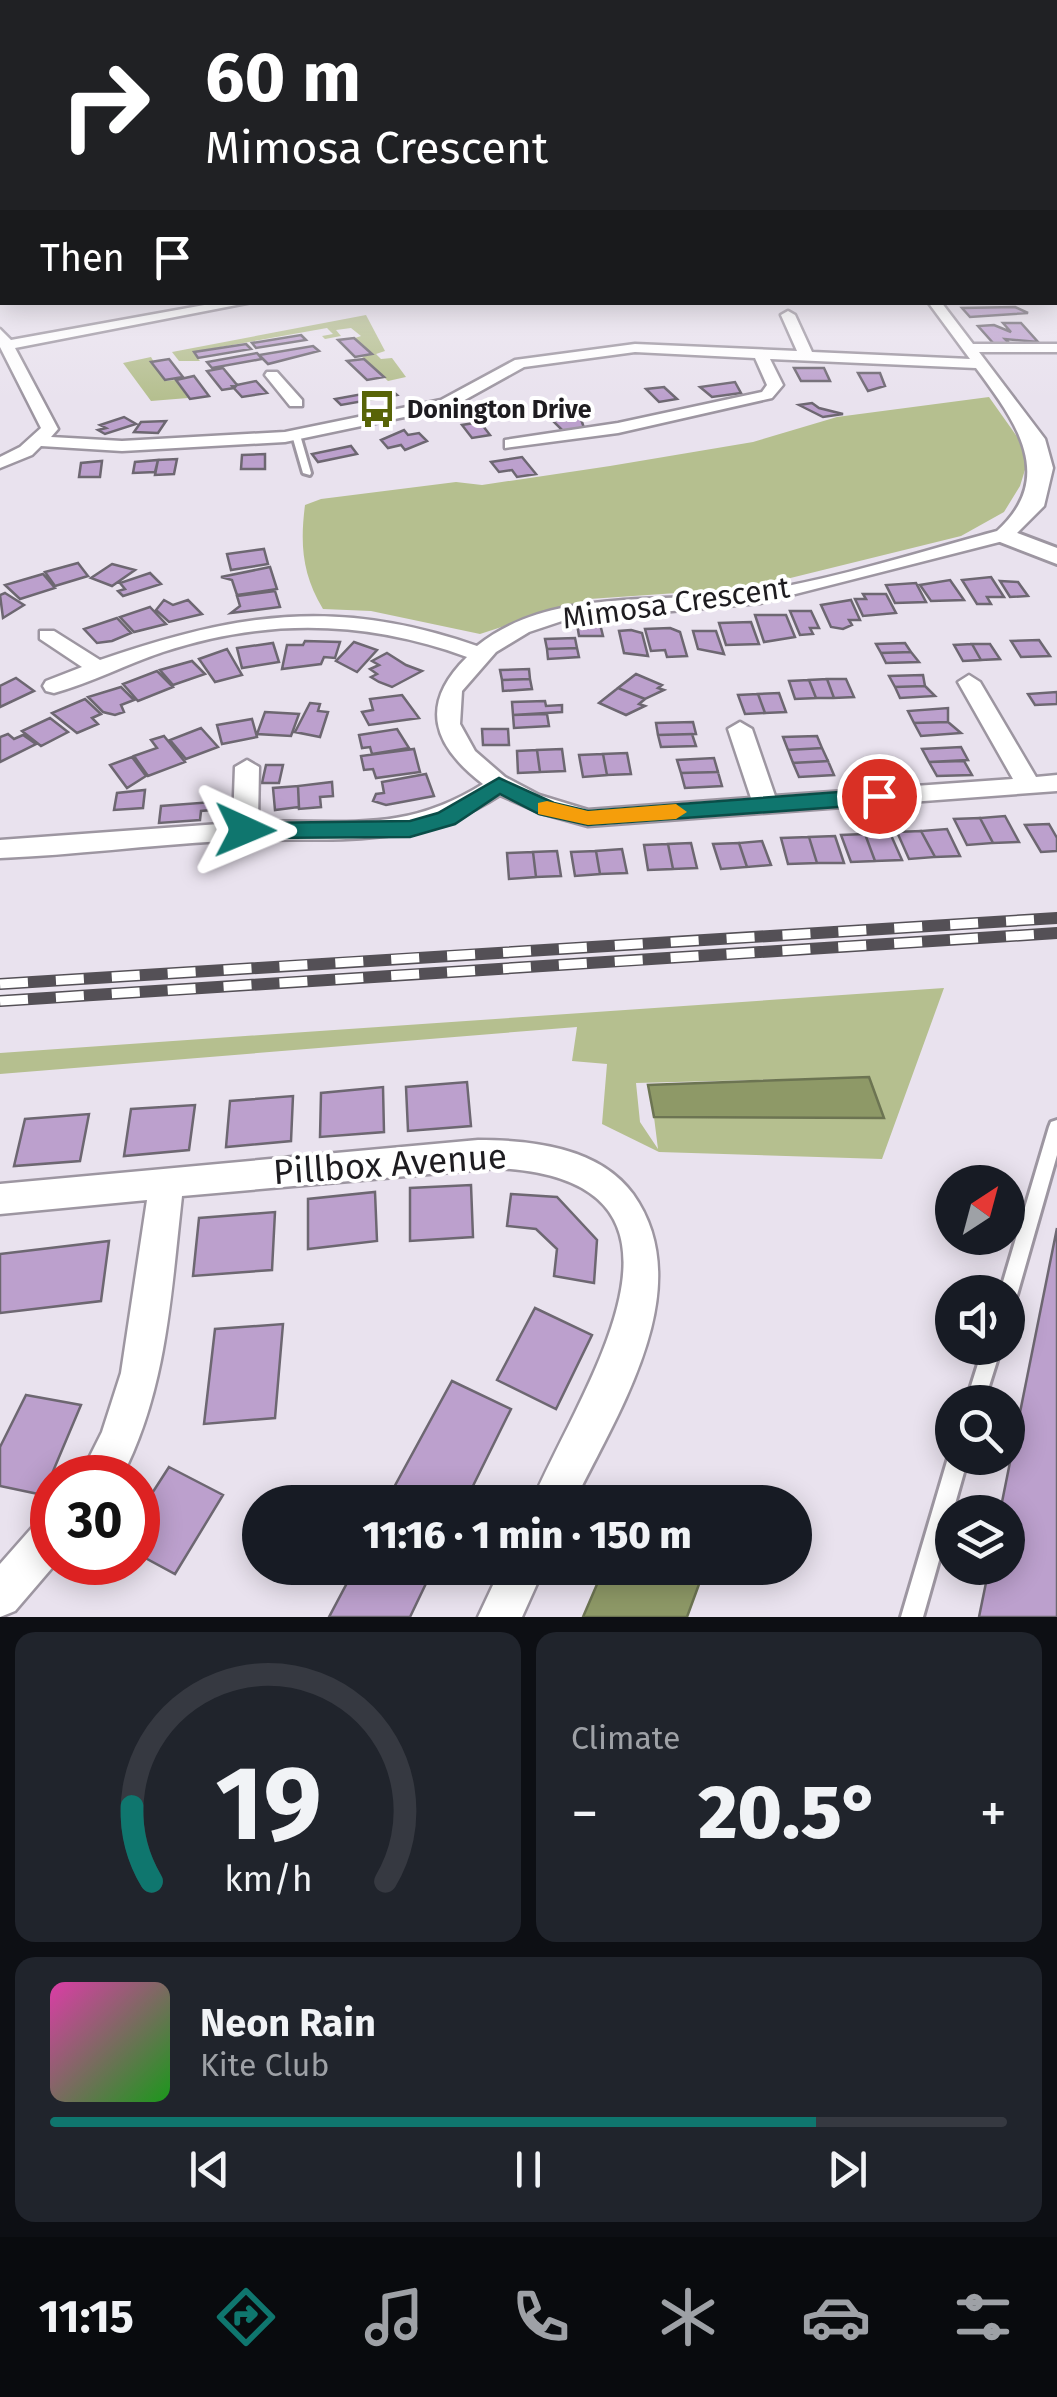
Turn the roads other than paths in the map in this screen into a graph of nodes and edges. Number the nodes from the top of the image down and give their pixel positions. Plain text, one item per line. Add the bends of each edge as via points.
1 (226, 305) edge
2 (936, 305) edge
3 (788, 315) dead end
4 (3, 339) edge
5 (968, 348) junction
6 (1057, 348) edge
7 (760, 354) junction
8 (806, 356) junction
9 (978, 364) junction
10 (21, 372) junction
11 (272, 374) dead end
12 (0, 375) edge
13 (321, 428) junction
14 (296, 435) junction
15 (39, 441) junction
16 (512, 444) dead end
17 (0, 463) edge
18 (307, 473) dead end
19 (1004, 535) junction
20 (1057, 557) edge
21 (47, 635) dead end
22 (480, 654) junction
23 (97, 668) junction
24 (968, 682) dead end
25 (54, 686) dead end
26 (740, 729) dead end
27 (247, 768) dead end
28 (1057, 782) edge
29 (499, 785) junction
30 (1029, 785) junction
31 (766, 805) junction
32 (245, 830) junction
33 (0, 848) edge
34 (1057, 1127) edge
35 (166, 1186) junction
36 (0, 1200) edge
37 (1014, 1275) edge
38 (113, 1455) edge
39 (953, 1475) edge
40 (560, 1485) edge
41 (30, 1561) edge
42 (515, 1585) edge
43 (0, 1596) edge
44 (500, 1617) edge
45 (912, 1617) edge

1 - 4 street
2 - 5 street
3 - 8 street
4 - 10 street
5 - 6 street
5 - 9 street
7 - 8 street
7 - 13 street via 634,348 520,363 446,404
7 - 16 street via 775,384 766,395
8 - 9 street
9 - 19 street via 1046,458 1038,501 1024,523
10 - 12 street
10 - 15 street via 50,429
11 - 13 street
13 - 14 street
14 - 15 street via 197,444
14 - 18 lane
15 - 17 street
19 - 20 street
19 - 22 street, Mimosa Crescent via 759,597 589,610 520,631
21 - 23 street
22 - 23 street via 386,622 318,618 211,632
22 - 29 street, Mimosa Crescent via 455,682 447,712 467,760
23 - 25 street
24 - 30 street
26 - 31 street
27 - 32 street
28 - 30 street, Mimosa Crescent
29 - 31 street, Mimosa Crescent via 547,809 588,818
29 - 32 street via 446,819 410,829
30 - 31 street, Mimosa Crescent
32 - 33 street
34 - 37 lane
35 - 36 street, Pillbox Avenue
35 - 38 street via 138,1390
35 - 40 street, Pillbox Avenue via 520,1153 559,1161 599,1181 628,1207 643,1242 642,1288 634,1322
39 - 45 lane
41 - 43 street
42 - 44 street

